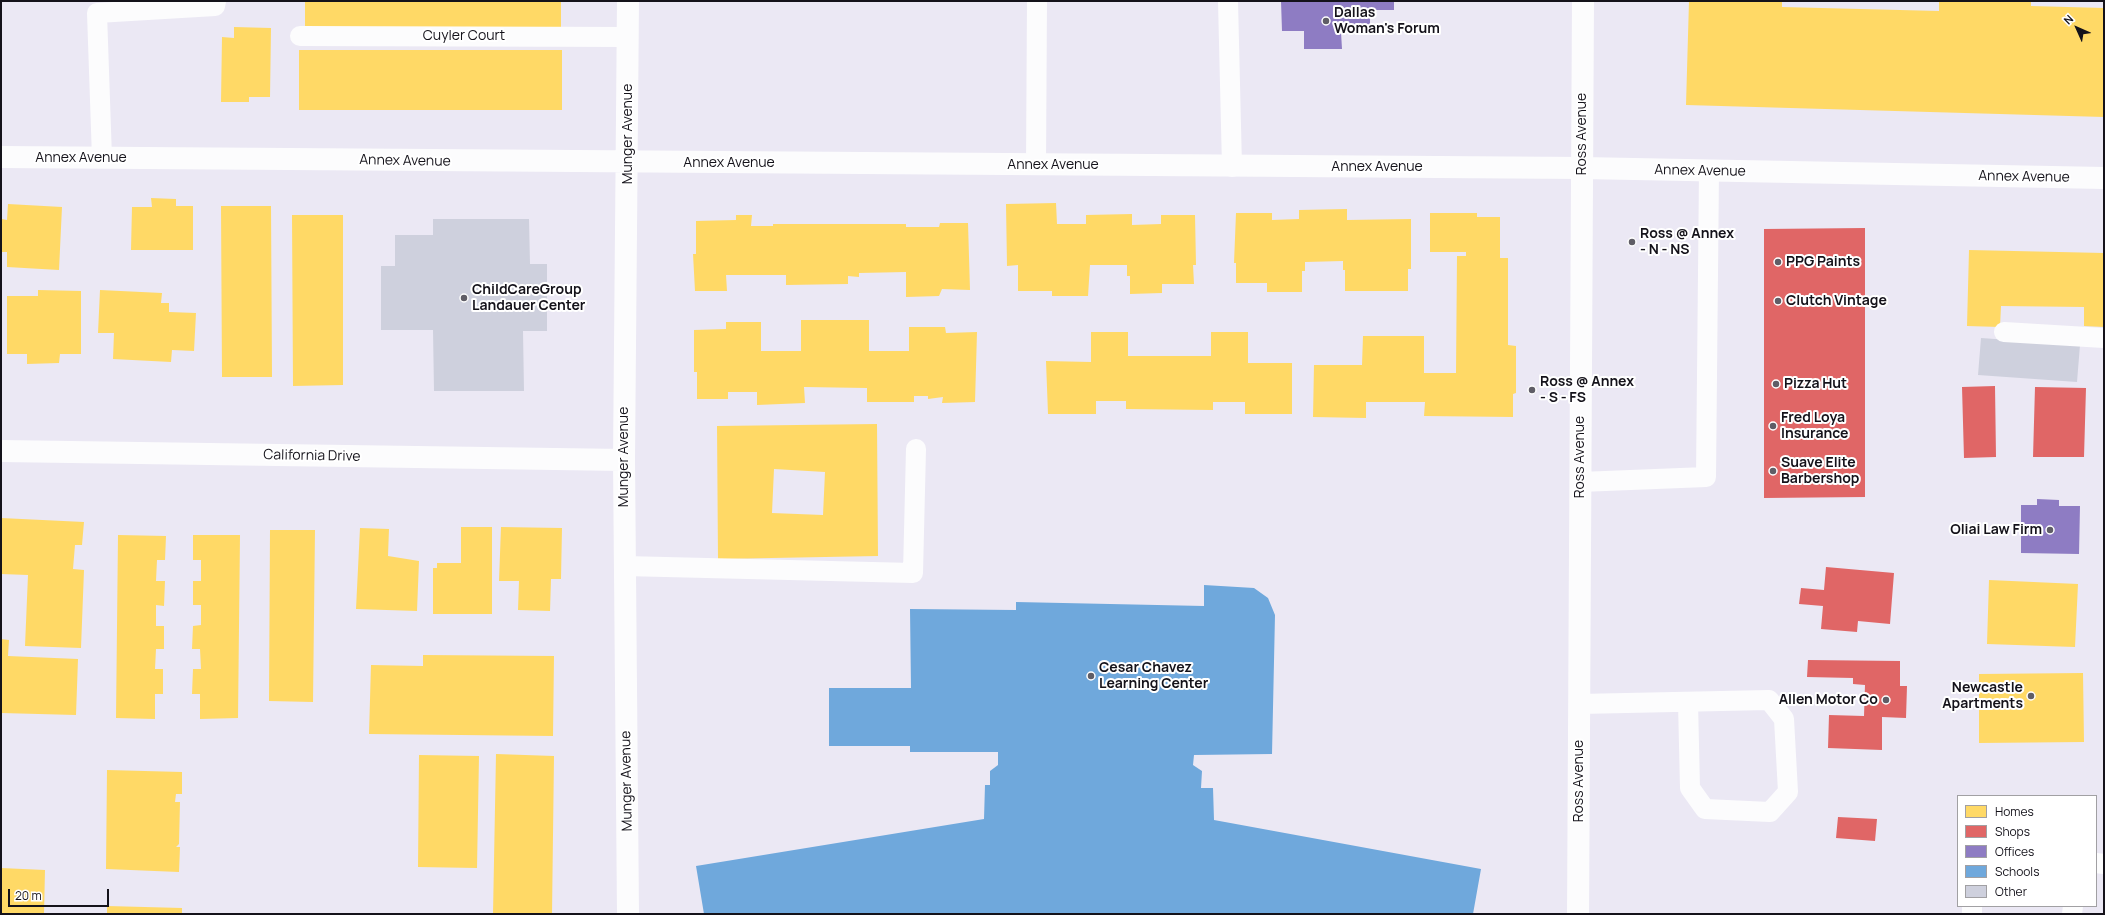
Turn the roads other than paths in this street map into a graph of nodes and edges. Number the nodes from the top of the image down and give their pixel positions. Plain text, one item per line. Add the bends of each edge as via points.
1 (216, 1) edge
2 (628, 1) edge
3 (1037, 1) edge
4 (1228, 1) edge
5 (1583, 1) edge
6 (300, 36) dead end
7 (628, 37) junction
8 (1, 157) edge
9 (102, 158) junction
10 (628, 162) junction
11 (1036, 165) junction
12 (1232, 166) junction
13 (1582, 168) junction
14 (1709, 171) junction
15 (2104, 178) edge
16 (2004, 332) dead end
17 (2104, 338) edge
18 (916, 449) dead end
19 (1, 451) edge
20 (624, 460) junction
21 (1580, 482) junction
22 (624, 566) junction
23 (1688, 702) junction
24 (1580, 704) junction
25 (628, 914) edge
26 (1578, 914) edge

1 - 9 lane via 215,6 97,13
2 - 7 street, Munger Avenue
3 - 11 lane
4 - 12 lane
5 - 13 street, Ross Avenue
6 - 7 lane, Cuyler Court
7 - 10 street, Munger Avenue
8 - 9 street, Annex Avenue
9 - 10 street, Annex Avenue
10 - 11 street, Annex Avenue
10 - 20 street, Munger Avenue
11 - 12 street, Annex Avenue
12 - 13 street, Annex Avenue
13 - 14 street, Annex Avenue
13 - 21 street, Ross Avenue
14 - 15 street, Annex Avenue
14 - 21 lane via 1706,477
16 - 17 lane
18 - 22 lane via 913,573
19 - 20 street, California Drive
20 - 22 street, Munger Avenue
21 - 24 street, Ross Avenue
22 - 25 street, Munger Avenue
23 - 23 lane via 1769,700 1784,718 1788,792 1770,812 1705,809 1690,788
23 - 24 lane
24 - 26 street, Ross Avenue

